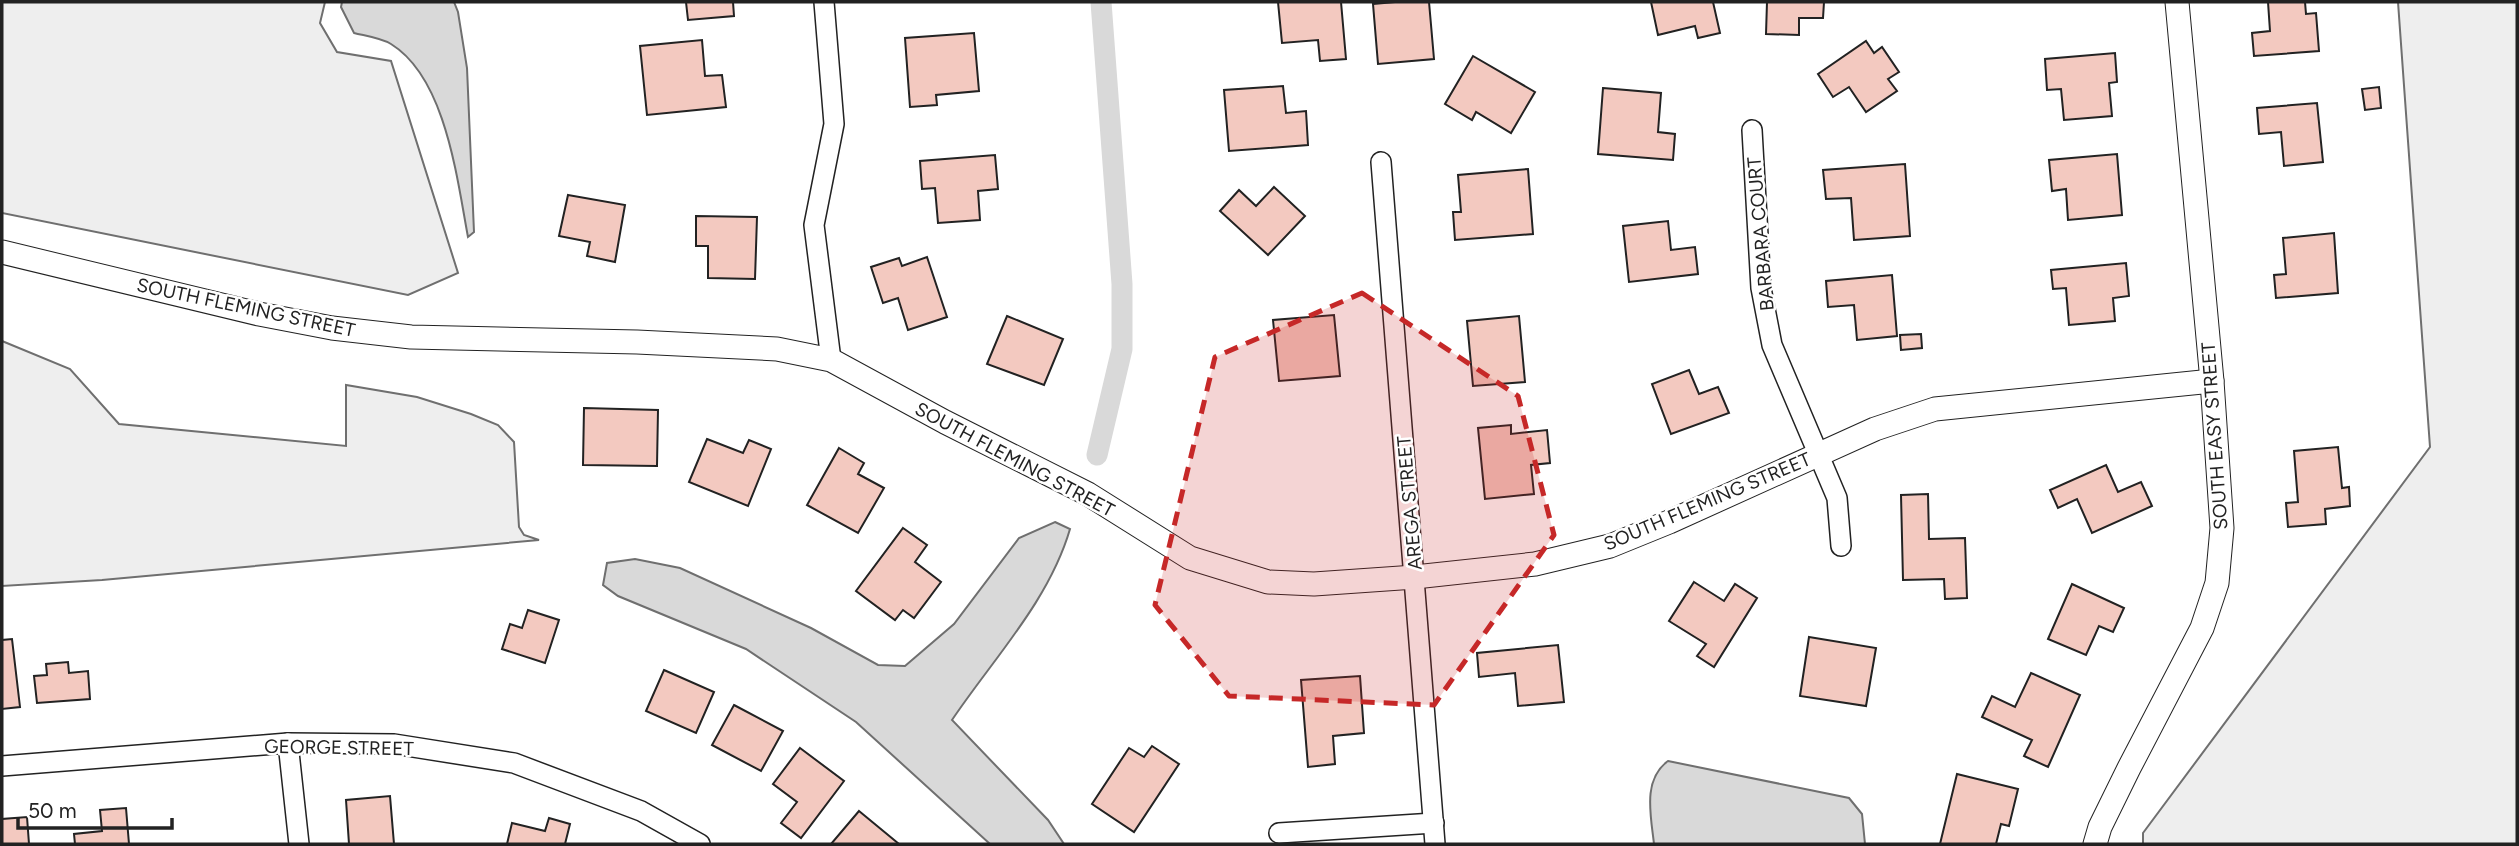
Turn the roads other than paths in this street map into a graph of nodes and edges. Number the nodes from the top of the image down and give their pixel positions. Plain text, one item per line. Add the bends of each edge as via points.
1 (824, 2) edge
2 (2177, 2) edge
3 (1752, 130) dead end
4 (1381, 162) dead end
5 (2, 252) edge
6 (831, 360) junction
7 (2211, 381) junction
8 (1818, 454) junction
9 (1841, 546) dead end
10 (1415, 577) junction
11 (288, 743) junction
12 (2, 766) edge
13 (1434, 822) junction
14 (1279, 833) dead end
15 (299, 844) edge
16 (700, 844) edge
17 (1436, 844) edge
18 (2095, 844) edge

1 - 6 street via 834,124 814,225
2 - 7 street, SOUTH EASY STREET
3 - 8 street, BARBARA COURT via 1760,288 1772,345
4 - 10 street, AREGA STREET
5 - 6 street, SOUTH FLEMING STREET via 332,328 411,337 777,349
6 - 10 street, SOUTH FLEMING STREET via 1088,494 1190,558 1268,582 1314,584
7 - 8 street, SOUTH FLEMING STREET via 1935,409
7 - 18 street, SOUTH EASY STREET via 2222,528 2217,583 2202,628
8 - 9 street, BARBARA COURT via 1837,498
8 - 10 street, SOUTH FLEMING STREET via 1610,546 1535,564
10 - 13 street, AREGA STREET
11 - 12 street, GEORGE STREET
11 - 15 street
11 - 16 street, GEORGE STREET via 394,744 514,763 641,811
13 - 14 street
13 - 17 street, AREGA STREET

